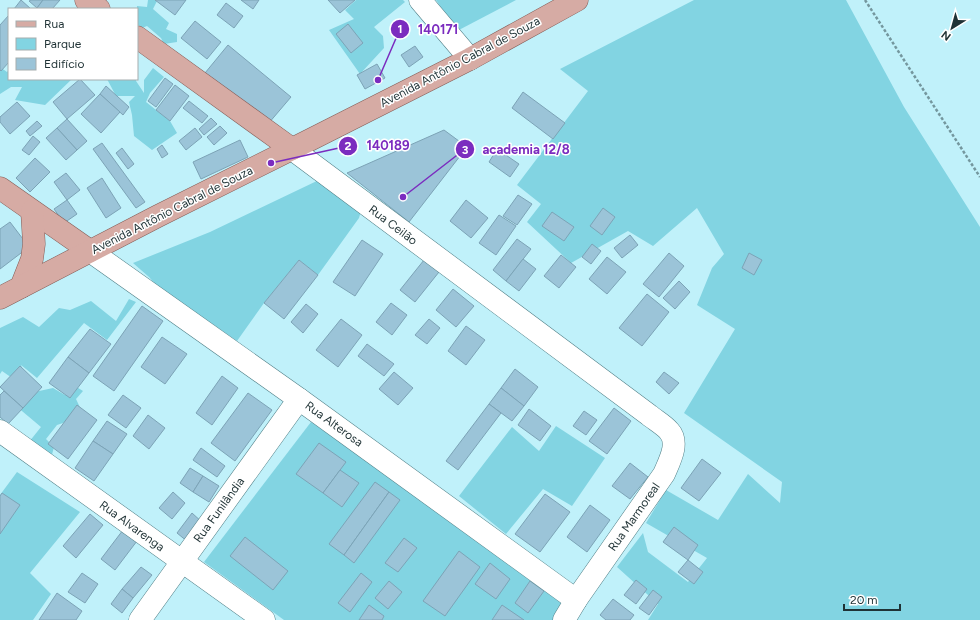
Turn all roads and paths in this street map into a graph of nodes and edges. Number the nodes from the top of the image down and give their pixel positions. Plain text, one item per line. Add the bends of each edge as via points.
1 (86, 0) edge
2 (420, 0) edge
3 (577, 0) edge
4 (865, 0) edge
5 (98, 8) edge
6 (138, 38) edge
7 (470, 58) junction
8 (292, 150) junction
9 (980, 177) edge
10 (0, 188) edge
11 (32, 211) junction
12 (90, 251) junction
13 (21, 287) junction
14 (0, 298) edge
15 (299, 399) junction
16 (648, 415) joint
17 (0, 431) edge
18 (182, 562) junction
19 (576, 600) junction
20 (140, 620) edge
21 (264, 620) edge
22 (564, 620) edge

1 - 5 main road
2 - 7 street
3 - 7 main road, Avenida Antônio Cabral de Souza
4 - 9 path
6 - 8 main road, Rua Ceilão
7 - 8 main road, Avenida Antônio Cabral de Souza
8 - 12 main road, Avenida Antônio Cabral de Souza
8 - 16 street, Rua Ceilão
10 - 11 main road
11 - 12 main road
11 - 13 main road via 32,259
12 - 13 main road, Avenida Antônio Cabral de Souza
12 - 15 street, Rua Alterosa
13 - 14 main road, Avenida Antônio Cabral de Souza
15 - 18 street, Rua Funilândia
15 - 19 street, Rua Alterosa
16 - 19 street, Rua Marmoreal via 670,432 674,442 672,456 664,474
17 - 18 street, Rua Alvarenga
18 - 20 street, Rua Funilândia
18 - 21 street, Rua Alvarenga
19 - 22 street, Rua Marmoreal

